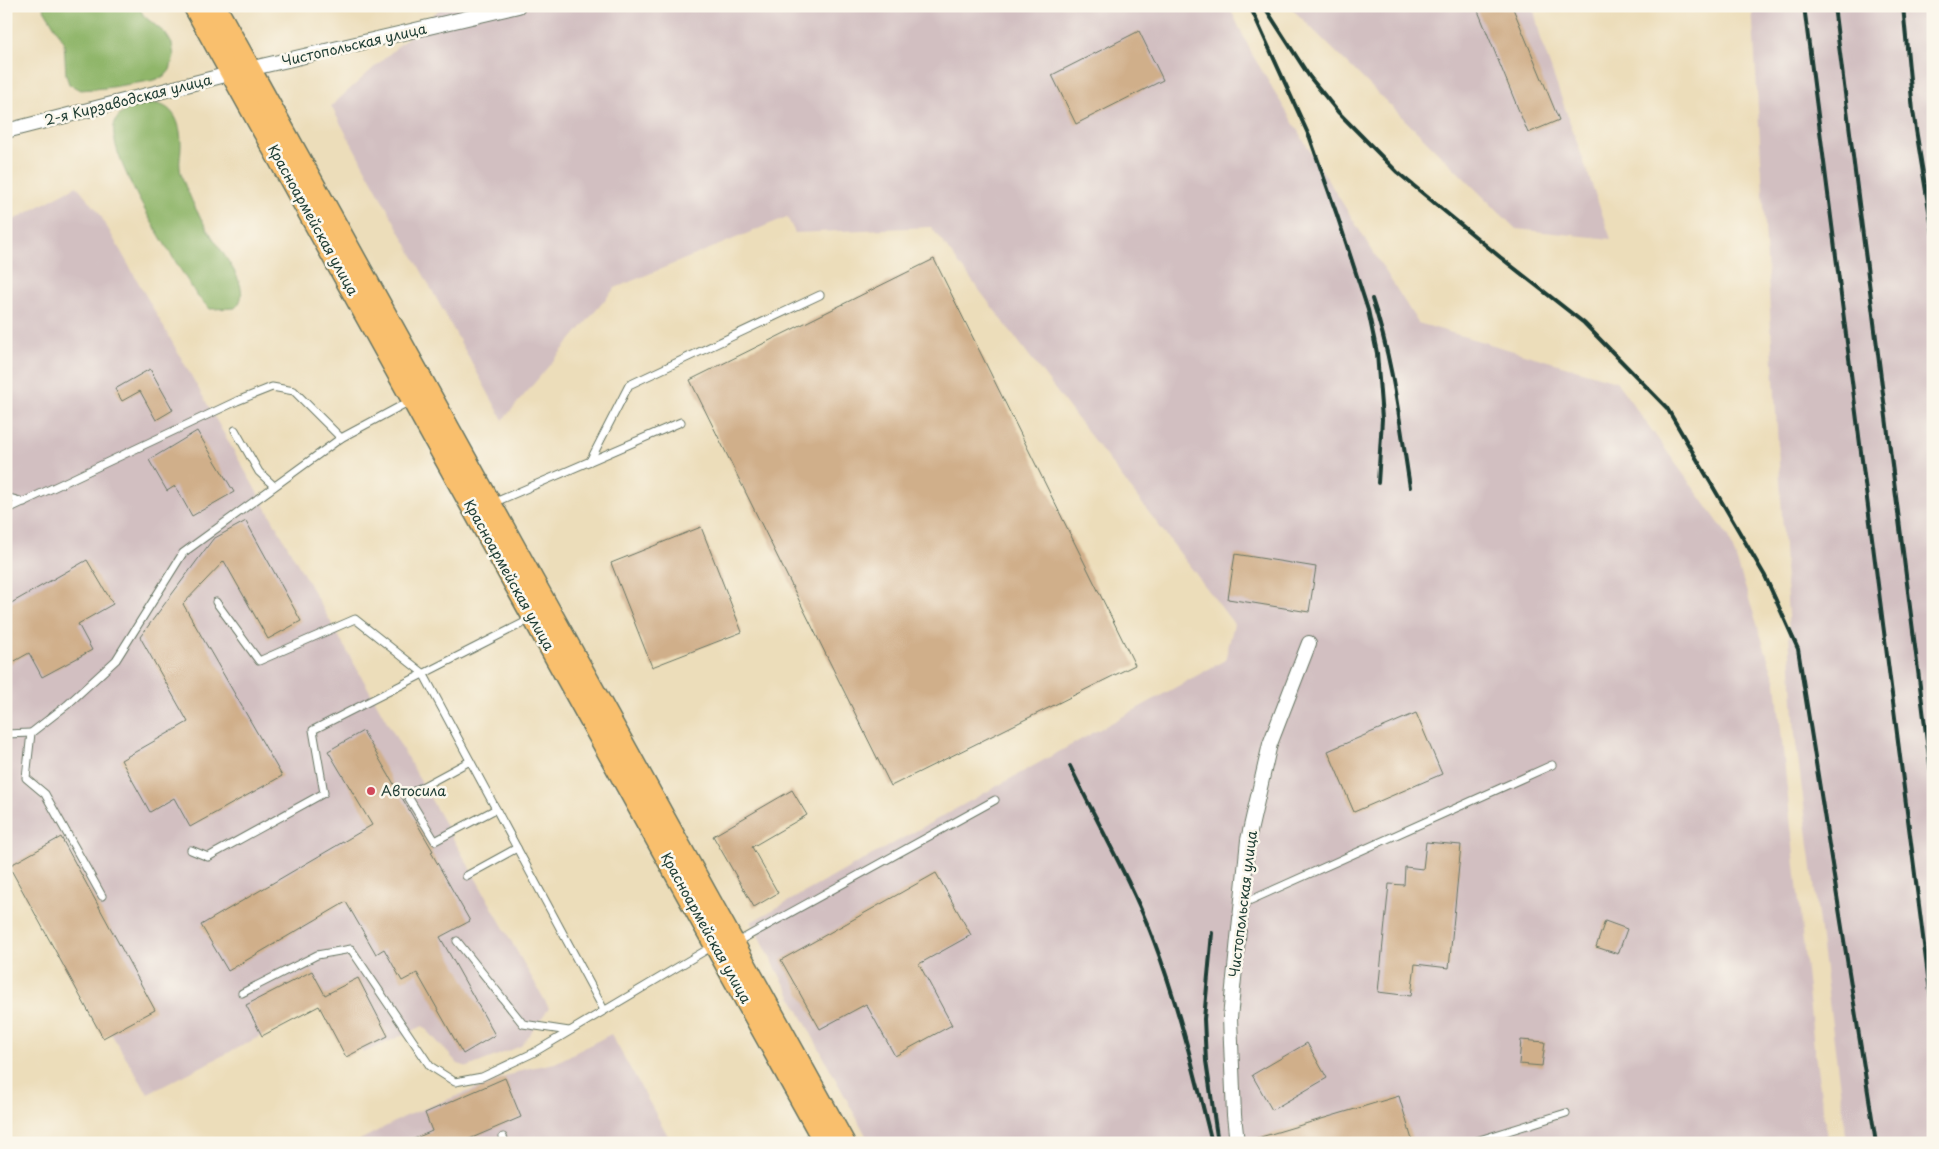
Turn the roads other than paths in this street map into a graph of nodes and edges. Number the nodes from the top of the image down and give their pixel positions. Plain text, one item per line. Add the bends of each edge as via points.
1 (194, 6) edge
2 (214, 6) edge
3 (518, 6) edge
4 (489, 10) edge
5 (240, 71) junction
6 (6, 131) edge
7 (820, 295) dead end
8 (413, 400) junction
9 (681, 422) dead end
10 (234, 430) dead end
11 (341, 438) junction
12 (590, 462) junction
13 (274, 486) junction
14 (6, 497) edge
15 (24, 502) junction
16 (491, 504) junction
17 (6, 510) edge
18 (216, 602) dead end
19 (533, 618) junction
20 (1309, 643) dead end
21 (423, 674) junction
22 (31, 733) junction
23 (6, 734) edge
24 (470, 761) junction
25 (1552, 765) dead end
26 (995, 800) dead end
27 (496, 809) junction
28 (517, 848) junction
29 (191, 850) dead end
30 (466, 876) dead end
31 (102, 896) dead end
32 (1242, 904) junction
33 (457, 941) dead end
34 (725, 944) junction
35 (242, 993) dead end
36 (604, 1010) junction
37 (570, 1031) junction
38 (1566, 1113) dead end
39 (825, 1143) edge
40 (844, 1143) edge
41 (1237, 1143) edge
42 (1470, 1143) edge

1 - 5 main road, Красноармейская улица
2 - 5 main road, Красноармейская улица
3 - 4 street, Чистопольская улица
4 - 5 street, Чистопольская улица
5 - 6 street, 2-я Кирзаводская улица
5 - 8 main road, Красноармейская улица
5 - 16 main road, Красноармейская улица
7 - 12 lane via 629,385
8 - 11 lane
8 - 19 main road, Красноармейская улица
9 - 12 lane
10 - 13 lane via 259,472
11 - 13 lane
11 - 15 lane via 294,391 272,387
12 - 16 lane
13 - 22 lane via 183,553 116,660
14 - 15 lane
15 - 17 lane
16 - 34 main road, Красноармейская улица
18 - 21 lane via 259,661 355,618
19 - 21 lane
19 - 34 main road, Красноармейская улица
20 - 32 street, Чистопольская улица via 1270,744 1248,840
21 - 24 lane
21 - 29 lane via 313,730 324,793 208,857
22 - 23 lane
22 - 31 lane via 26,778 45,794
24 - 27 lane
24 - 27 lane via 407,794 435,842
25 - 32 lane
26 - 34 lane
27 - 28 lane
28 - 30 lane
28 - 36 lane
32 - 41 street, Чистопольская улица via 1230,1018
33 - 37 lane via 523,1024
34 - 36 lane
34 - 39 main road, Красноармейская улица
34 - 40 main road, Красноармейская улица
35 - 37 lane via 317,955 351,949 430,1066 456,1082 482,1077 534,1053
36 - 37 lane
38 - 42 lane

